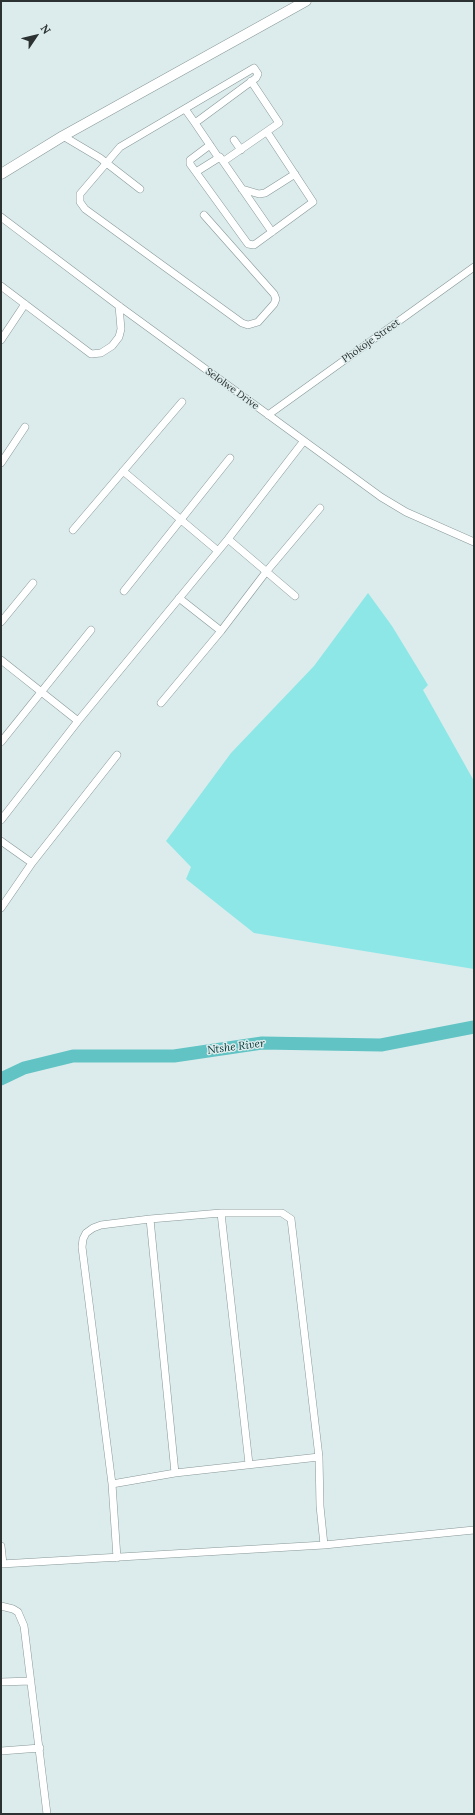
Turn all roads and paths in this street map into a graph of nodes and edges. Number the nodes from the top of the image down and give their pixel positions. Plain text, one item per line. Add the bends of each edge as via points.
1 (306, 1) edge
2 (251, 82) junction
3 (219, 89) junction
4 (227, 100) junction
5 (185, 109) junction
6 (195, 123) junction
7 (266, 132) junction
8 (63, 136) junction
9 (234, 140) dead end
10 (210, 145) junction
11 (241, 150) junction
12 (221, 159) junction
13 (106, 164) junction
14 (196, 172) junction
15 (1, 174) edge
16 (294, 174) junction
17 (242, 188) junction
18 (140, 189) dead end
19 (204, 215) dead end
20 (1, 217) edge
21 (272, 232) junction
22 (474, 267) edge
23 (1, 286) edge
24 (25, 304) junction
25 (118, 306) junction
26 (1, 340) edge
27 (182, 402) dead end
28 (268, 415) junction
29 (24, 427) dead end
30 (303, 442) junction
31 (230, 458) dead end
32 (1, 463) edge
33 (123, 471) junction
34 (320, 508) dead end
35 (181, 520) junction
36 (73, 530) dead end
37 (228, 539) junction
38 (474, 542) edge
39 (218, 550) junction
40 (266, 572) junction
41 (33, 583) dead end
42 (124, 591) dead end
43 (296, 596) dead end
44 (179, 598) junction
45 (1, 622) edge
46 (91, 630) dead end
47 (221, 632) junction
48 (1, 660) edge
49 (40, 692) junction
50 (161, 703) dead end
51 (78, 721) junction
52 (1, 742) edge
53 (118, 755) dead end
54 (1, 820) edge
55 (1, 841) edge
56 (32, 862) junction
57 (1, 908) edge
58 (221, 1213) junction
59 (150, 1219) junction
60 (319, 1457) junction
61 (249, 1464) junction
62 (175, 1473) junction
63 (112, 1484) junction
64 (474, 1530) edge
65 (324, 1545) junction
66 (1, 1546) edge
67 (117, 1558) junction
68 (2, 1564) edge
69 (1, 1606) edge
70 (31, 1681) junction
71 (1, 1682) edge
72 (40, 1748) junction
73 (1, 1751) edge
74 (47, 1814) edge

1 - 8 street
2 - 3 street via 258,74 254,68
2 - 4 street
2 - 7 street via 279,122
3 - 4 street
3 - 5 street
4 - 6 street
5 - 6 street
5 - 13 street via 120,147
6 - 10 street
7 - 11 street
7 - 16 street
8 - 13 street
8 - 15 street
9 - 11 street
10 - 12 street
10 - 14 street via 189,162
11 - 12 street
12 - 14 street
12 - 17 street
13 - 18 street
13 - 19 street via 80,194 80,202 85,208 242,323 248,325 258,322 274,304 274,294
14 - 21 street via 248,244 254,245
16 - 17 street via 265,193 259,194
16 - 21 street via 313,202
17 - 21 street
20 - 25 street, Selolwe Drive
22 - 28 street, Phokoje Street
23 - 24 street
24 - 25 street via 91,354 101,353 112,346 119,337 121,329
24 - 26 street
25 - 28 street, Selolwe Drive
27 - 33 street
28 - 30 street, Selolwe Drive
29 - 32 street
30 - 37 street
30 - 38 street, Selolwe Drive via 393,505
31 - 35 street
33 - 35 street
33 - 36 street
34 - 40 street
35 - 39 street
35 - 42 street
37 - 39 street
37 - 40 street
39 - 44 street
40 - 43 street
40 - 47 street
41 - 45 street
44 - 47 street
44 - 51 street
46 - 49 street
47 - 50 street
48 - 49 street
49 - 51 street
49 - 52 street
51 - 54 street
53 - 56 street
55 - 56 street
56 - 57 street
58 - 59 street
58 - 60 street via 282,1213 291,1219
58 - 61 street
59 - 62 street
59 - 63 street via 93,1228 86,1233 82,1247
60 - 61 street
60 - 65 street
61 - 62 street
62 - 63 street
63 - 67 street
64 - 65 street
65 - 67 street
66 - 68 street
67 - 68 street
69 - 70 street via 13,1609 22,1618
70 - 71 street
70 - 72 street
72 - 73 street
72 - 74 street

